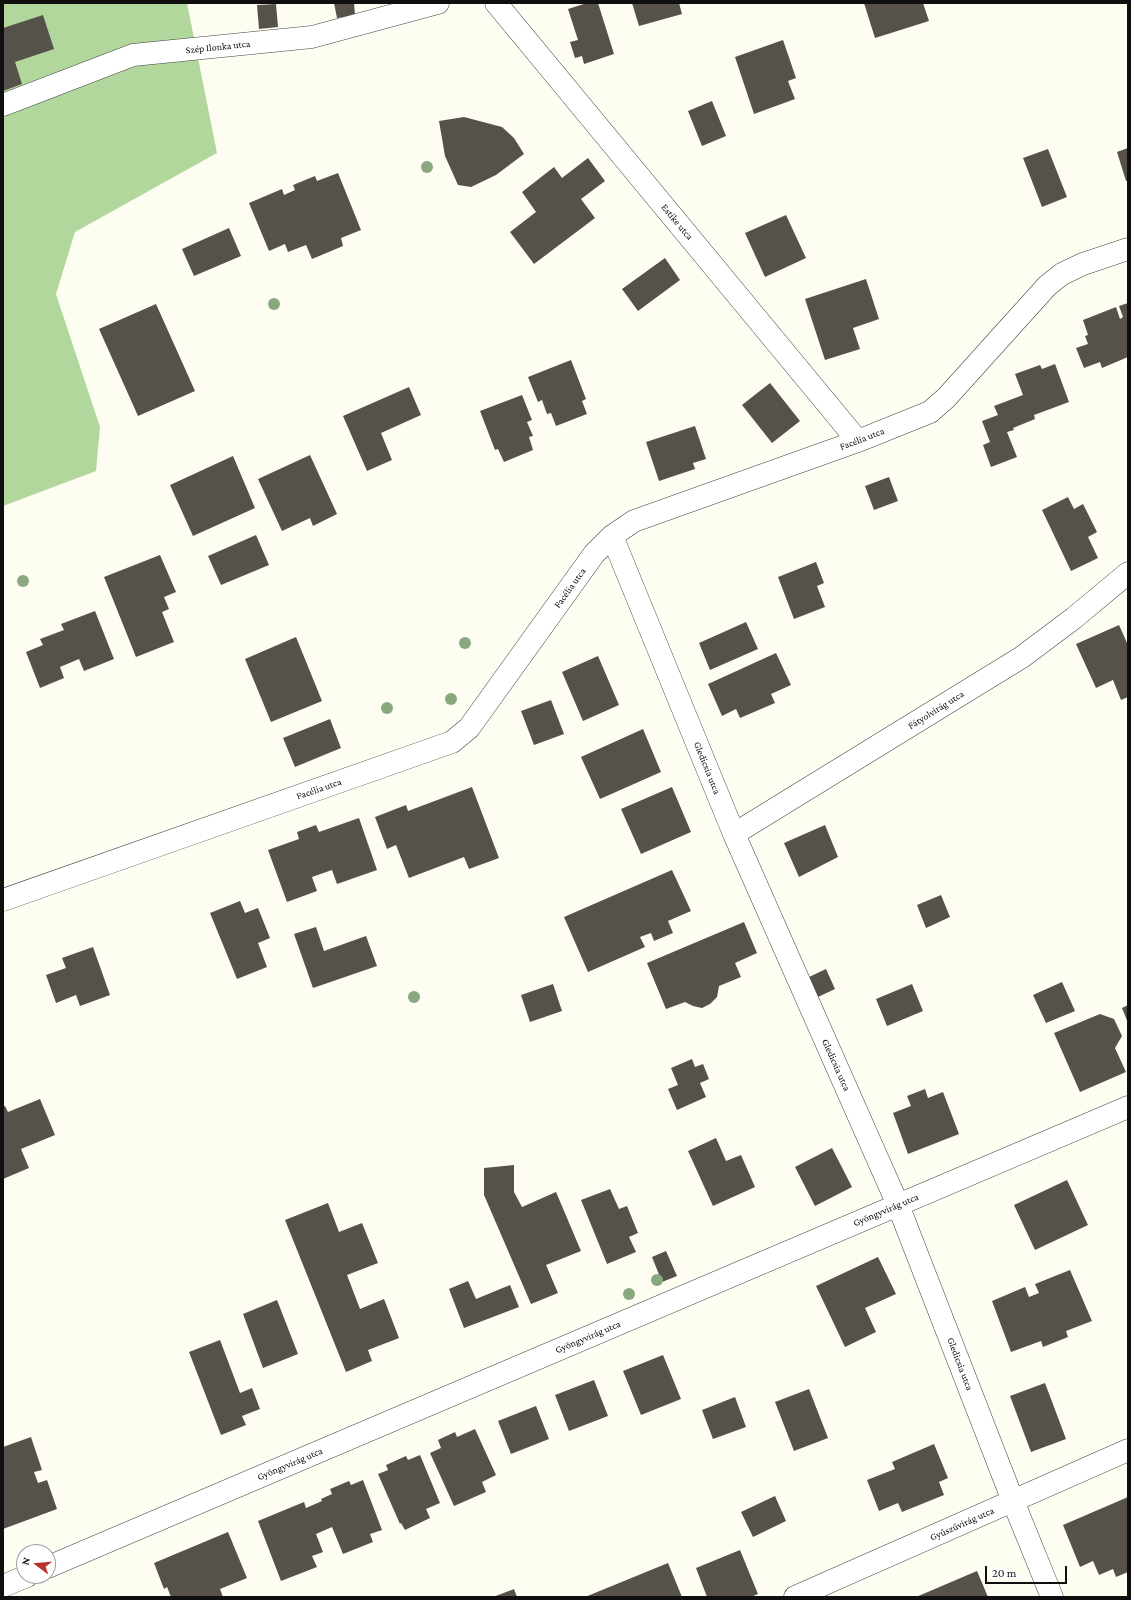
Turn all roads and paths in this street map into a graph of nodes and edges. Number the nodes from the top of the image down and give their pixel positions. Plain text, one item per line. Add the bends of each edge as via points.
1 (438, 3) edge
2 (496, 3) edge
3 (3, 105) edge
4 (1128, 249) edge
5 (858, 441) junction
6 (612, 536) junction
7 (1128, 573) edge
8 (734, 834) junction
9 (3, 900) edge
10 (1128, 1107) edge
11 (898, 1205) junction
12 (1128, 1450) edge
13 (1013, 1501) junction
14 (56, 1564) edge
15 (16, 1581) edge
16 (3, 1586) edge
17 (795, 1597) edge
18 (1052, 1597) edge

1 - 3 street, Szép Ilonka utca via 312,37 133,55
2 - 5 street, Estike utca
4 - 5 street, Facélia utca via 1083,264 1062,274 1047,286 946,398 930,412
5 - 6 street, Facélia utca via 634,521
6 - 8 street, Gledicsia utca
6 - 9 street, Facélia utca via 594,554 469,728 452,742
7 - 8 street, Fátyolvirág utca via 1022,657
8 - 11 street, Gledicsia utca
10 - 11 street, Gyöngyvirág utca
11 - 13 street, Gledicsia utca
11 - 14 street, Gyöngyvirág utca
12 - 13 street, Gyűszűvirág utca
13 - 17 street, Gyűszűvirág utca
13 - 18 street, Gledicsia utca
15 - 16 street

